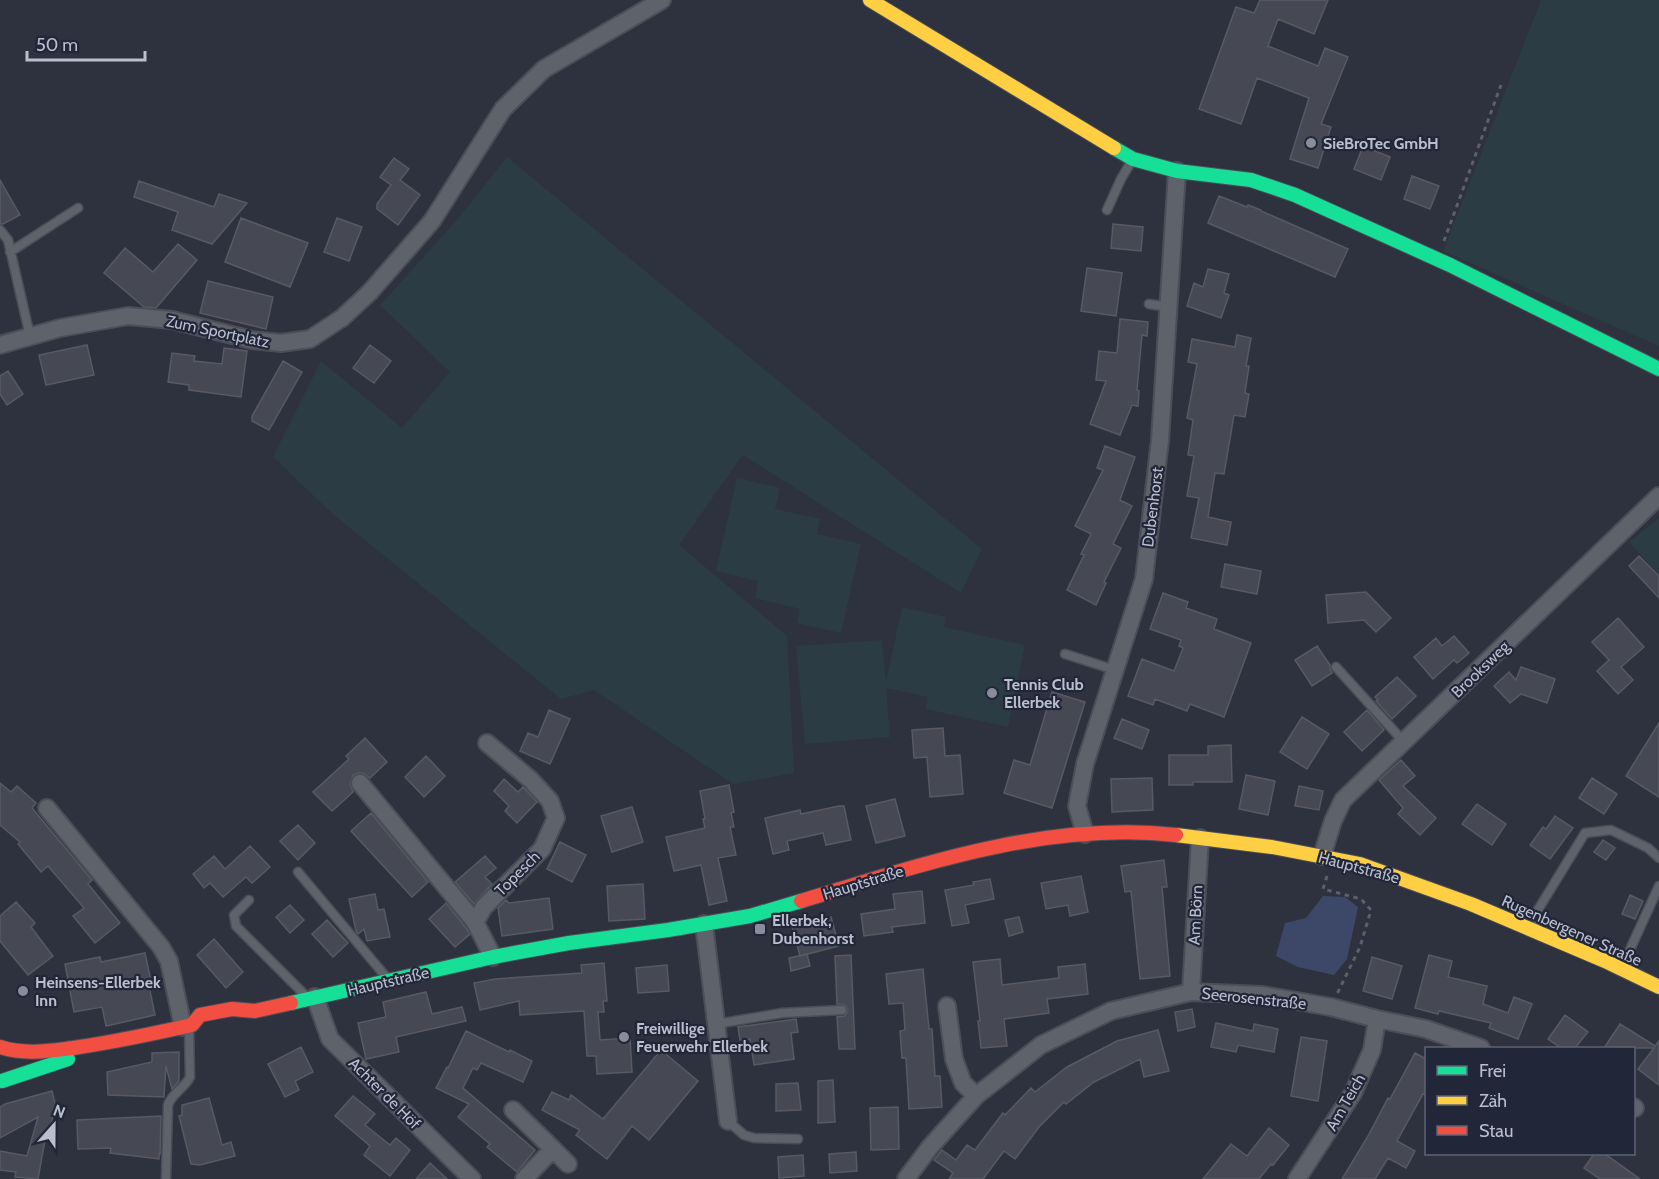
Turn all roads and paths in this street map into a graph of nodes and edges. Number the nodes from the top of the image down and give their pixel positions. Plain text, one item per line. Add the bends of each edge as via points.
1 (663, 0) edge
2 (870, 0) edge
3 (1502, 85) dead end
4 (1133, 159) junction
5 (1176, 171) junction
6 (78, 208) dead end
7 (1107, 210) dead end
8 (0, 230) edge
9 (10, 252) junction
10 (1437, 259) junction
11 (1149, 304) dead end
12 (1169, 307) junction
13 (30, 336) junction
14 (0, 345) edge
15 (1659, 369) edge
16 (1659, 496) edge
17 (1065, 654) dead end
18 (1336, 667) dead end
19 (1115, 670) junction
20 (1404, 741) junction
21 (487, 743) dead end
22 (360, 783) dead end
23 (47, 808) dead end
24 (1084, 834) junction
25 (1200, 838) junction
26 (1659, 858) edge
27 (1325, 863) junction
28 (298, 873) dead end
29 (1659, 886) edge
30 (249, 900) dead end
31 (1471, 904) joint
32 (475, 922) junction
33 (704, 924) junction
34 (1536, 931) junction
35 (492, 957) junction
36 (1621, 969) junction
37 (389, 980) junction
38 (1659, 987) edge
39 (1191, 992) junction
40 (312, 998) junction
41 (947, 1006) dead end
42 (1331, 1006) junction
43 (255, 1011) junction
44 (842, 1011) dead end
45 (1377, 1019) junction
46 (227, 1024) dead end
47 (715, 1024) junction
48 (188, 1026) junction
49 (209, 1028) dead end
50 (117, 1042) junction
51 (0, 1047) edge
52 (1478, 1047) edge
53 (1, 1082) edge
54 (976, 1096) junction
55 (513, 1110) dead end
56 (728, 1121) joint
57 (798, 1138) dead end
58 (553, 1149) junction
59 (568, 1164) dead end
60 (166, 1179) edge
61 (472, 1179) edge
62 (524, 1179) edge
63 (906, 1179) edge
64 (1297, 1179) edge

1 - 13 street, Zum Sportplatz via 544,69 503,109 432,220 370,292 342,318 310,339 281,343 252,340 172,320 128,316
2 - 4 main road
3 - 10 path
4 - 5 main road
4 - 7 lane
5 - 10 main road via 1251,180 1295,195
5 - 12 street, Dubenhorst
6 - 9 lane
8 - 9 lane via 8,240
9 - 13 lane
10 - 15 main road
11 - 12 lane
12 - 19 street, Dubenhorst via 1160,440 1144,579
13 - 14 street, Zum Sportplatz
16 - 20 street, Brooksweg
17 - 19 lane
18 - 20 lane
19 - 24 street, Dubenhorst via 1085,764 1077,806
20 - 27 street, Brooksweg via 1343,800 1333,821
21 - 32 street, Topesch via 531,780 550,801 556,818 542,849 484,906
22 - 32 street
23 - 48 street via 161,947
24 - 25 main road, Hauptstraße via 1146,832
24 - 33 main road, Hauptstraße via 990,847 750,916
25 - 27 main road, Hauptstraße via 1272,847
25 - 39 street, Am Börn
26 - 34 lane via 1648,848 1611,830 1585,833 1536,914
27 - 31 main road, Hauptstraße via 1360,864
27 - 42 path via 1323,890 1361,899 1371,910 1360,947
28 - 37 lane
29 - 36 lane
30 - 40 lane via 234,915 236,926
31 - 34 main road, Rugenbergener Straße
32 - 35 street
33 - 35 main road, Hauptstraße
33 - 47 street
34 - 36 main road, Rugenbergener Straße
35 - 37 main road, Hauptstraße
36 - 38 main road, Rugenbergener Straße
37 - 40 main road, Hauptstraße
39 - 42 street, Seerosenstraße via 1262,995
39 - 54 street, Seerosenstraße via 1111,1011 1041,1045
40 - 43 main road, Hauptstraße
40 - 61 street, Achter de Höf via 330,1039
41 - 54 street via 954,1059 963,1083
42 - 45 street, Seerosenstraße
43 - 46 main road, Hauptstraße
43 - 48 main road, Hauptstraße via 232,1009 200,1015
44 - 47 lane via 782,1013
45 - 52 street, Seerosenstraße via 1426,1029
45 - 64 street, Am Teich via 1372,1050 1353,1093
47 - 56 street
48 - 49 main road, Hauptstraße
48 - 50 main road, Hauptstraße
48 - 60 lane via 190,1077 169,1102
50 - 51 main road, Hauptstraße via 30,1053
50 - 53 main road, Hauptstraße
51 - 53 main road via 8,1064
54 - 63 street, Seerosenstraße
55 - 58 street
56 - 57 lane via 754,1138
58 - 59 street
58 - 62 street

